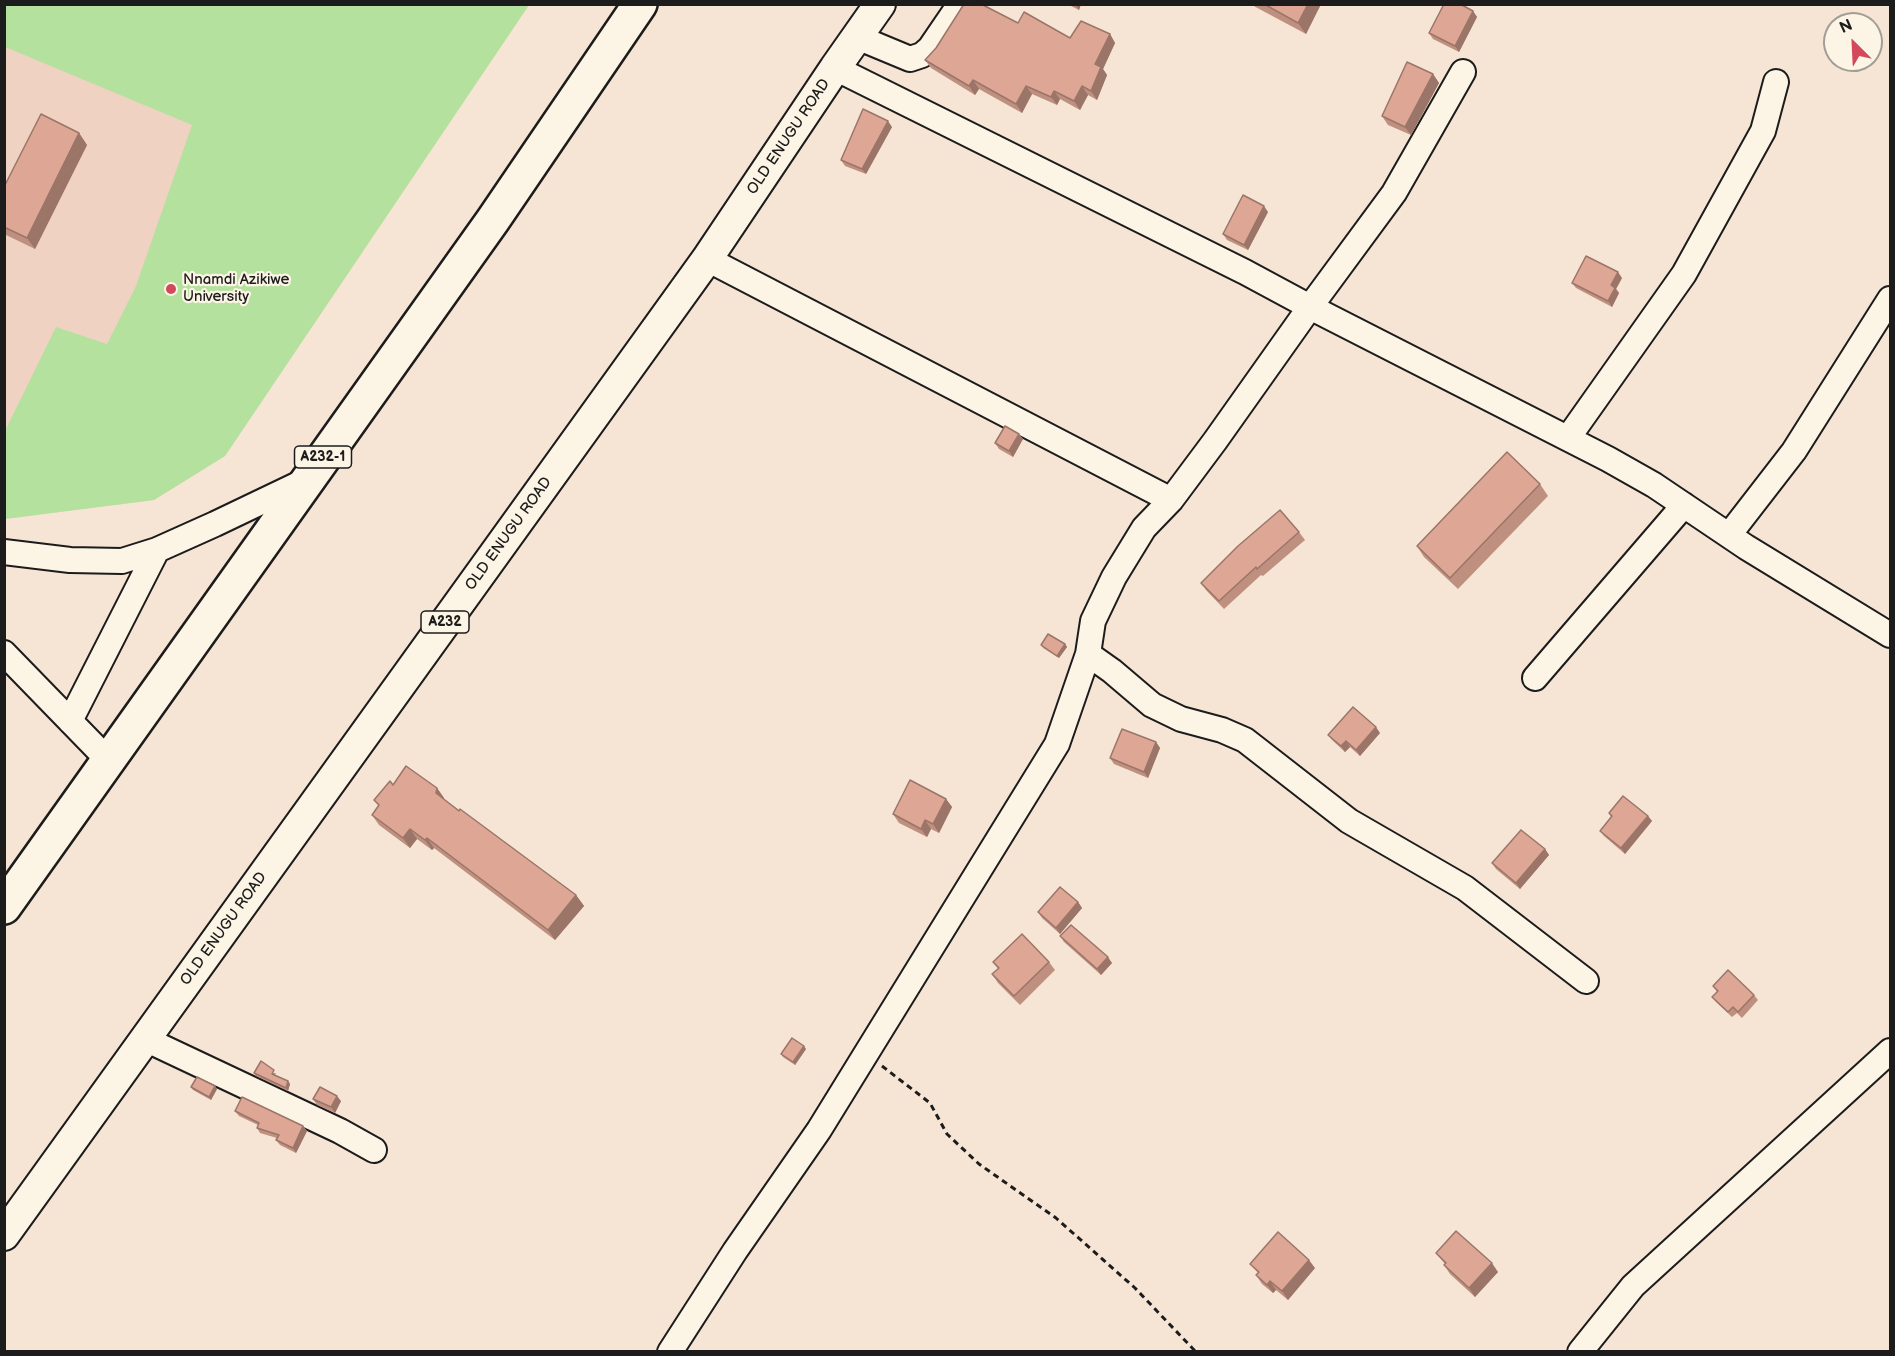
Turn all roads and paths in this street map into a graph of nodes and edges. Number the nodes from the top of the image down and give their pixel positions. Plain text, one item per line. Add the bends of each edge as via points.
1 (640, 4) edge
2 (880, 4) edge
3 (960, 4) edge
4 (857, 37) junction
5 (835, 68) junction
6 (1463, 72) dead end
7 (1776, 82) dead end
8 (707, 259) junction
9 (1890, 299) edge
10 (1310, 307) junction
11 (1568, 438) junction
12 (307, 480) junction
13 (1171, 500) junction
14 (1684, 506) junction
15 (1729, 535) junction
16 (157, 550) junction
17 (4, 552) edge
18 (1887, 624) edge
19 (4, 653) edge
20 (1088, 654) junction
21 (1534, 678) dead end
22 (70, 721) junction
23 (108, 760) junction
24 (4, 907) edge
25 (1586, 981) dead end
26 (145, 1039) junction
27 (1890, 1051) edge
28 (861, 1060) junction
29 (374, 1150) dead end
30 (4, 1235) edge
31 (670, 1352) edge
32 (1196, 1352) edge
33 (1580, 1352) edge

1 - 12 highway, A232-1 via 493,220
2 - 4 main road, OLD ENUGU ROAD / A232
3 - 4 street via 930,48 910,59
4 - 5 main road, OLD ENUGU ROAD / A232
5 - 8 main road, OLD ENUGU ROAD / A232
5 - 10 street
6 - 10 street via 1394,192
7 - 11 street via 1762,131 1684,274
8 - 13 street
8 - 26 main road, OLD ENUGU ROAD / A232
9 - 15 street via 1794,451
10 - 11 street
10 - 13 street
11 - 14 street
12 - 16 street
12 - 23 highway, A232-1
13 - 20 street via 1144,528 1114,577 1093,621
14 - 15 street
14 - 21 street
15 - 18 street
16 - 17 street via 122,561
16 - 22 street
19 - 22 street
20 - 25 street via 1152,705 1245,740 1349,821 1465,888
20 - 28 street via 1057,744
22 - 23 street
23 - 24 highway, A232-1
26 - 29 street
26 - 30 main road, OLD ENUGU ROAD / A232
27 - 33 street via 1633,1286
28 - 31 street via 819,1130
28 - 32 path via 880,1065 930,1103 947,1134 979,1164 1056,1218 1135,1288

